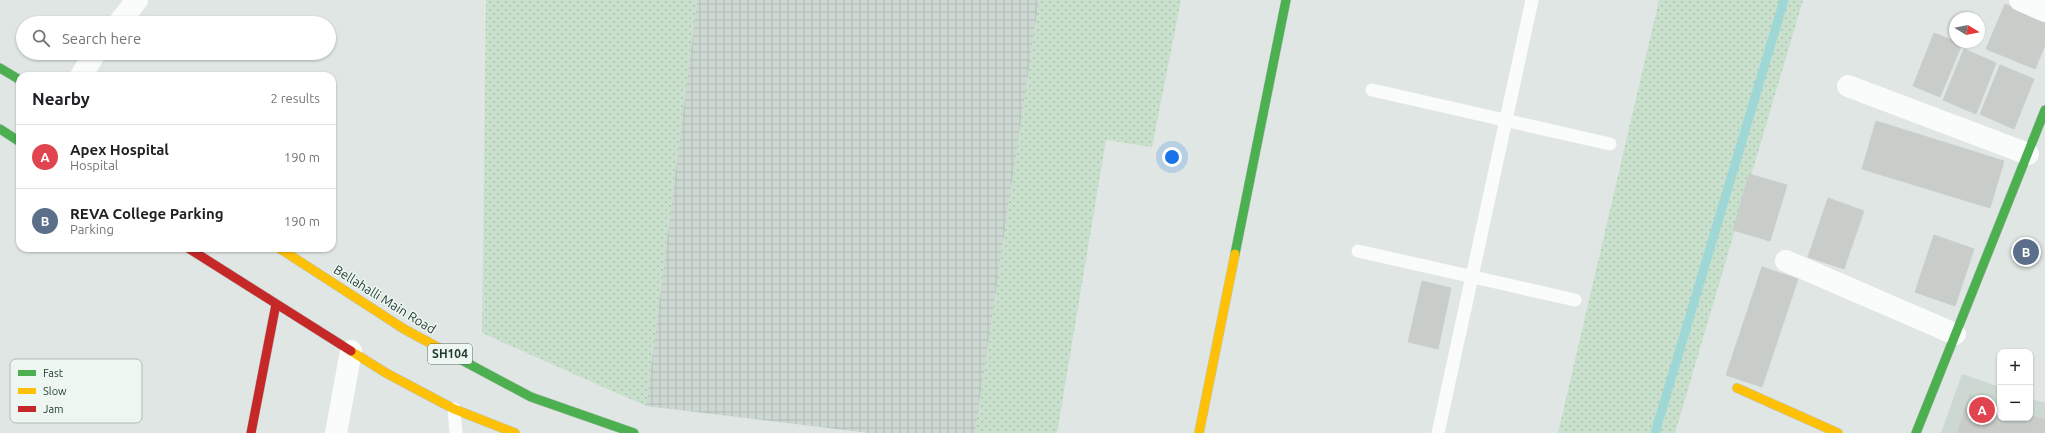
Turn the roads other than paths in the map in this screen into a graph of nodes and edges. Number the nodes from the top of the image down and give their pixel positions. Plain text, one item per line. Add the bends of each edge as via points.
1 (137, 0) edge
2 (1286, 0) edge
3 (1532, 0) edge
4 (2020, 0) edge
5 (2045, 11) edge
6 (124, 16) edge
7 (91, 60) edge
8 (0, 68) edge
9 (83, 72) edge
10 (16, 78) edge
11 (1848, 86) dead end
12 (1372, 90) dead end
13 (2045, 110) edge
14 (1506, 120) junction
15 (0, 129) edge
16 (16, 139) edge
17 (1610, 144) dead end
18 (2028, 154) junction
19 (1358, 251) dead end
20 (194, 252) edge
21 (285, 252) edge
22 (1786, 261) dead end
23 (1472, 276) junction
24 (1575, 300) dead end
25 (276, 304) junction
26 (1956, 334) junction
27 (351, 351) junction
28 (1737, 388) dead end
29 (454, 409) junction
30 (251, 433) edge
31 (336, 433) edge
32 (456, 433) edge
33 (515, 433) edge
34 (634, 433) edge
35 (1199, 433) edge
36 (1438, 433) edge
37 (1838, 433) edge
38 (1916, 433) edge

1 - 6 street
2 - 35 street
3 - 14 lane
4 - 5 street
7 - 9 street
8 - 10 street
11 - 18 street
12 - 14 lane
13 - 18 street
14 - 17 lane
14 - 23 lane
15 - 16 street
18 - 26 street
19 - 23 lane
20 - 25 street
21 - 34 street, Bellahalli Main Road / SH104 via 404,329 531,397
22 - 26 street
23 - 24 lane
23 - 36 lane
25 - 27 street
25 - 30 street
26 - 38 street
27 - 29 street
27 - 31 street
28 - 37 street
29 - 32 lane
29 - 33 street

